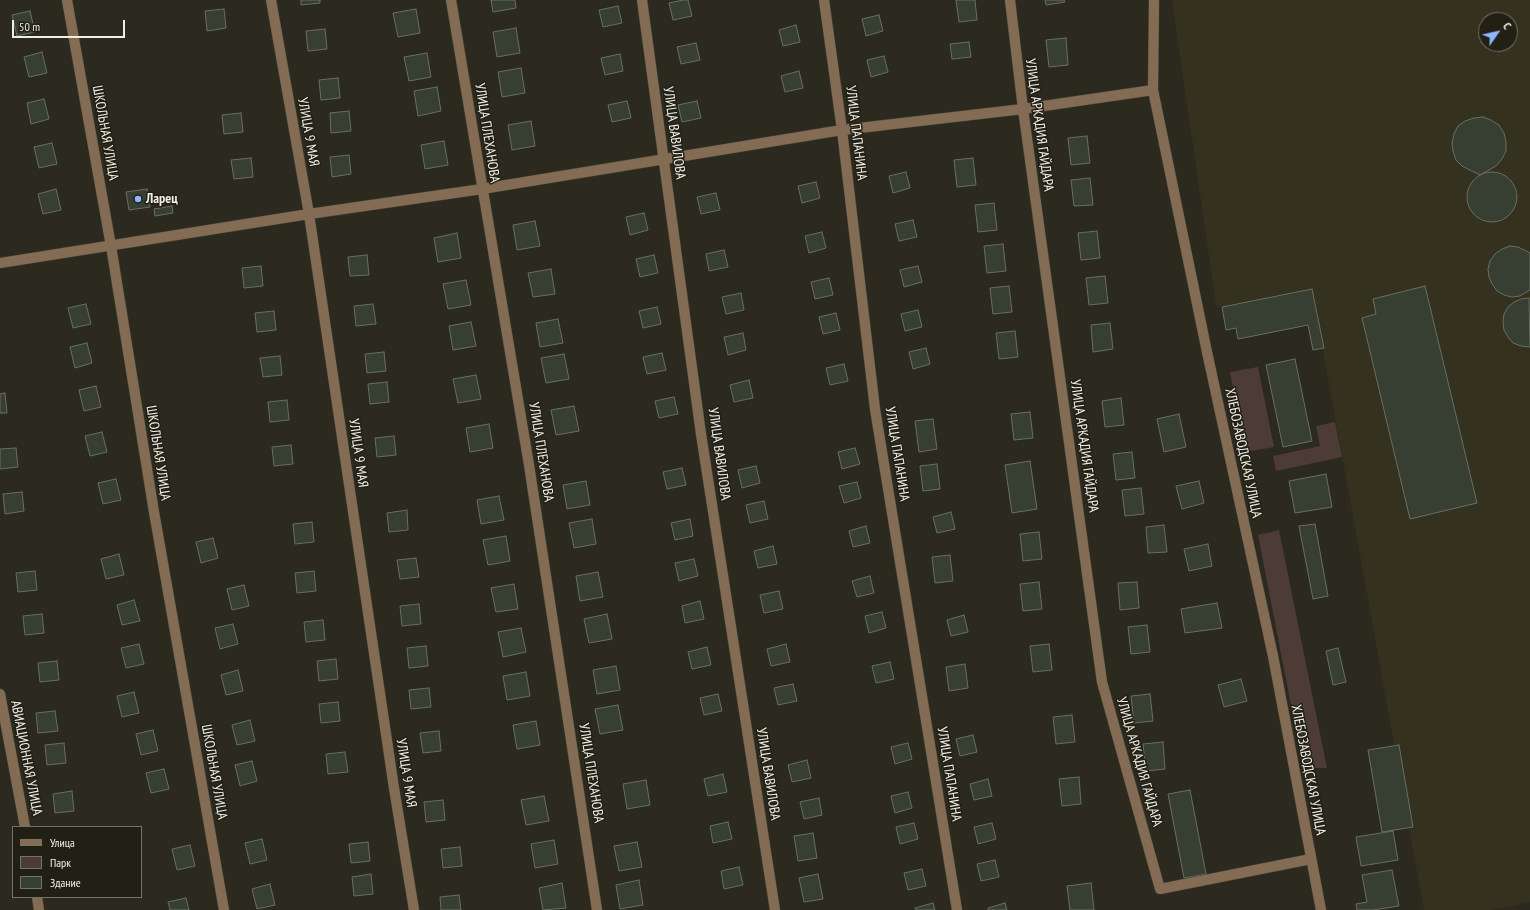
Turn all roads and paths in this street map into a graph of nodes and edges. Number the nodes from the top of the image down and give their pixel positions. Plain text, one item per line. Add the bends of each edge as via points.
1 (67, 0) edge
2 (271, 0) edge
3 (451, 0) edge
4 (642, 0) edge
5 (824, 0) edge
6 (1010, 0) edge
7 (1154, 0) edge
8 (1153, 90) junction
9 (1023, 109) junction
10 (842, 130) junction
11 (663, 159) junction
12 (482, 189) junction
13 (309, 214) junction
14 (111, 246) junction
15 (0, 263) edge
16 (0, 694) edge
17 (25, 826) edge
18 (1310, 859) junction
19 (37, 898) edge
20 (39, 910) edge
21 (224, 910) edge
22 (414, 910) edge
23 (597, 910) edge
24 (775, 910) edge
25 (957, 910) edge
26 (1321, 910) edge

1 - 14 street, ШКОЛЬНАЯ УЛИЦА
2 - 13 street, УЛИЦА 9 МАЯ
3 - 12 street, УЛИЦА ПЛЕХАНОВА
4 - 11 street, УЛИЦА ВАВИЛОВА
5 - 10 street, УЛИЦА ПАПАНИНА
6 - 9 street, УЛИЦА АРКАДИЯ ГАЙДАРА
7 - 8 street, ХЛЕБОЗАВОДСКАЯ УЛИЦА
8 - 9 street
8 - 18 street, ХЛЕБОЗАВОДСКАЯ УЛИЦА via 1273,656
9 - 10 street
9 - 18 street, УЛИЦА АРКАДИЯ ГАЙДАРА via 1102,682 1160,889
10 - 11 street
10 - 25 street, УЛИЦА ПАПАНИНА via 876,409
11 - 12 street
11 - 24 street, УЛИЦА ВАВИЛОВА via 705,457
12 - 13 street
12 - 23 street, УЛИЦА ПЛЕХАНОВА via 530,472
13 - 14 street
13 - 22 street, УЛИЦА 9 МАЯ
14 - 15 street
14 - 21 street, ШКОЛЬНАЯ УЛИЦА via 154,512
16 - 17 street, АВИАЦИОННАЯ УЛИЦА
18 - 26 street, ХЛЕБОЗАВОДСКАЯ УЛИЦА
19 - 20 street

